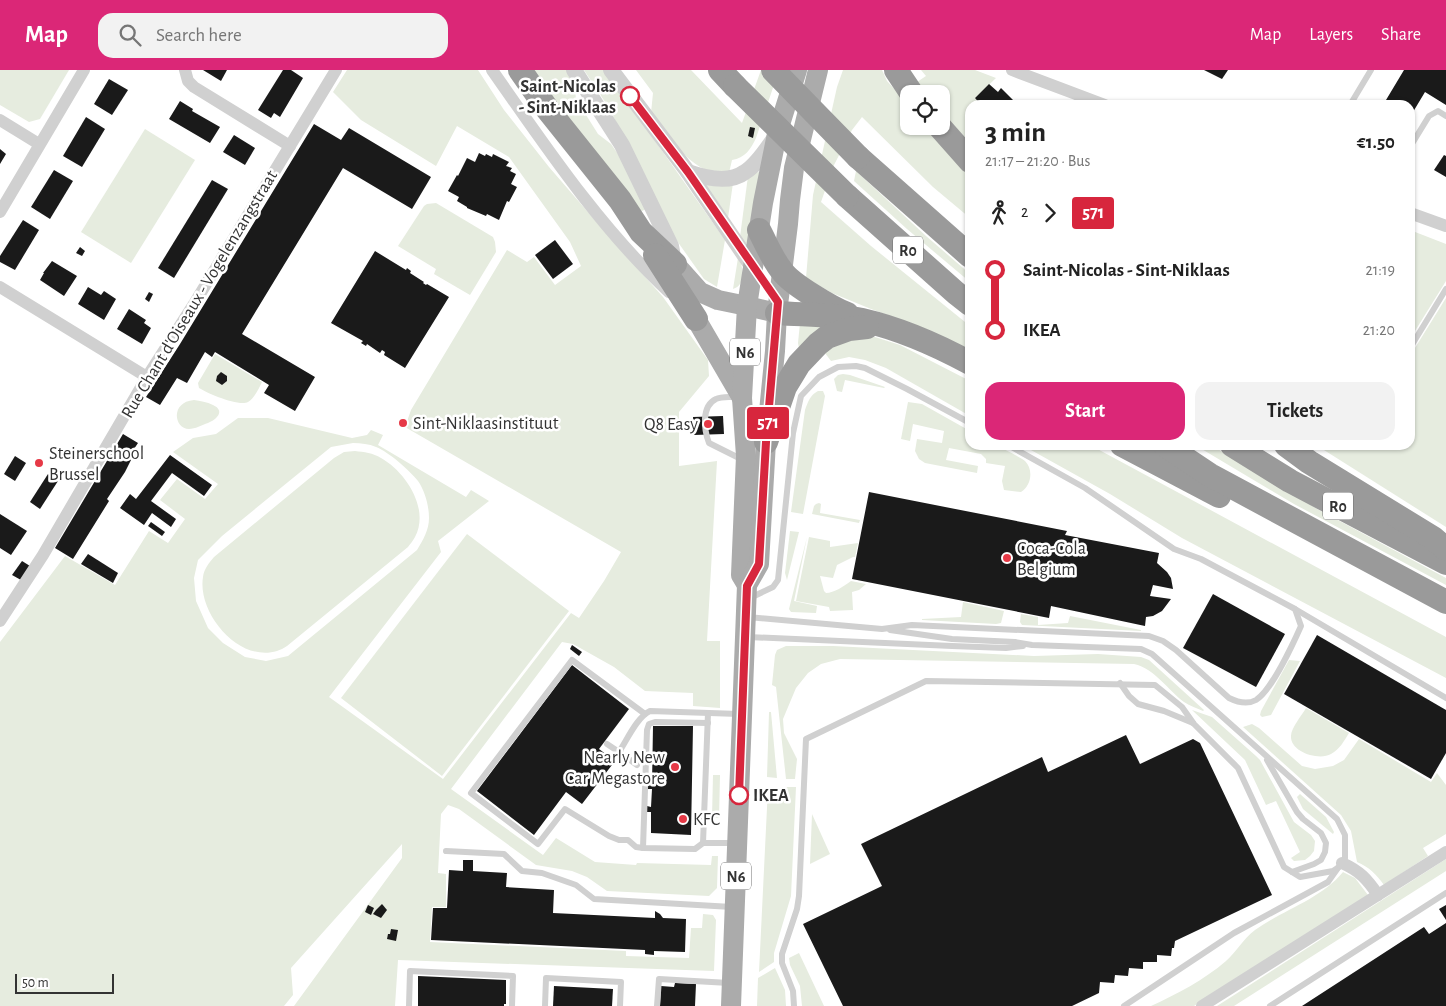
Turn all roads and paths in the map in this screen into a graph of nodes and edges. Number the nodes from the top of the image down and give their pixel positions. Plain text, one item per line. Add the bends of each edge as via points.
1 (84, 70) edge
2 (185, 70) edge
3 (336, 70) edge
4 (492, 70) edge
5 (574, 70) edge
6 (611, 70) edge
7 (773, 70) edge
8 (797, 70) edge
9 (818, 70) edge
10 (896, 70) edge
11 (1012, 70) edge
12 (1371, 70) edge
13 (523, 73) edge
14 (727, 78) edge
15 (906, 85) edge
16 (1092, 100) edge
17 (1353, 100) edge
18 (1446, 116) edge
19 (0, 120) edge
20 (777, 134) junction
21 (947, 135) edge
22 (1415, 139) edge
23 (39, 144) junction
24 (290, 146) junction
25 (965, 155) edge
26 (688, 172) junction
27 (0, 212) edge
28 (1415, 215) edge
29 (1446, 226) edge
30 (758, 230) junction
31 (641, 232) junction
32 (965, 252) edge
33 (675, 264) junction
34 (752, 266) junction
35 (782, 272) junction
36 (0, 288) edge
37 (1446, 289) edge
38 (965, 300) edge
39 (747, 306) junction
40 (778, 307) junction
41 (696, 319) junction
42 (860, 320) junction
43 (884, 326) junction
44 (1415, 340) edge
45 (965, 360) edge
46 (146, 377) junction
47 (742, 398) junction
48 (965, 421) edge
49 (766, 442) junction
50 (1017, 450) edge
51 (1132, 450) edge
52 (1172, 450) edge
53 (1240, 450) edge
54 (1293, 450) edge
55 (746, 461) junction
56 (1320, 535) junction
57 (1446, 550) edge
58 (1446, 563) edge
59 (746, 600) junction
60 (1446, 602) edge
61 (1295, 609) junction
62 (0, 621) edge
63 (882, 629) junction
64 (745, 637) junction
65 (1032, 645) junction
66 (1120, 683) junction
67 (1446, 698) edge
68 (708, 713) junction
69 (645, 714) junction
70 (742, 714) junction
71 (708, 723) junction
72 (1194, 724) junction
73 (608, 744) dead end
74 (619, 752) junction
75 (1264, 755) junction
76 (637, 765) dead end
77 (703, 843) junction
78 (738, 844) junction
79 (642, 848) junction
80 (446, 851) dead end
81 (1446, 852) edge
82 (1340, 865) junction
83 (1292, 872) junction
84 (1446, 893) edge
85 (1378, 895) junction
86 (735, 907) junction
87 (732, 983) junction
88 (409, 1006) edge
89 (512, 1006) edge
90 (545, 1006) edge
91 (620, 1006) edge
92 (658, 1006) edge
93 (731, 1006) edge
94 (794, 1006) edge
95 (1124, 1006) edge
96 (1202, 1006) edge
97 (1270, 1006) edge

1 - 23 street
2 - 24 street via 194,87
3 - 24 street, Rue Chant d'Oiseaux - Vogelenzangstraat
4 - 41 street via 606,225
5 - 33 street via 622,145 671,246
6 - 26 street
7 - 32 highway, R0, bridge via 858,157
8 - 20 main road, N6
9 - 35 main road, N6 via 794,168
10 - 15 highway
11 - 16 street
12 - 17 lane
13 - 31 highway
14 - 38 highway, R0, bridge via 847,196
18 - 22 lane via 1438,111 1429,116
19 - 23 street
20 - 26 street via 745,173 717,179
20 - 30 main road, N6
21 - 25 highway
23 - 27 street
24 - 46 street, Rue Chant d'Oiseaux - Vogelenzangstraat
26 - 34 street
28 - 29 street
30 - 34 main road, N6
30 - 35 highway
31 - 33 highway
31 - 41 highway
33 - 39 main road via 700,292 718,300
34 - 39 main road, N6
34 - 40 main road
35 - 40 main road, N6
35 - 42 highway via 800,287
36 - 46 street
37 - 44 lane
39 - 40 main road
39 - 47 main road, N6
40 - 42 highway
40 - 49 main road, N6
41 - 47 main road
42 - 43 highway
43 - 45 highway via 917,336
43 - 49 highway via 849,329 827,337 810,351 785,387
46 - 62 street, Rue Chant d'Oiseaux - Vogelenzangstraat via 43,555
47 - 55 main road, N6
47 - 55 lane via 717,398 710,403 705,415 706,435 709,443
48 - 59 lane via 865,368 847,366 819,377 801,396 795,424 778,580 773,587
49 - 59 main road, N6 via 759,564
50 - 61 lane via 1085,488 1174,549 1201,559
51 - 56 highway via 1265,520
52 - 56 highway, R0 via 1210,475
53 - 58 highway, R0
54 - 57 highway via 1434,538
55 - 59 main road, N6 via 741,574
56 - 60 highway, R0
59 - 63 lane
59 - 64 main road, N6
61 - 63 lane via 1301,626 1287,656 1264,694 1254,702 1245,703 1229,698 1176,650 1149,636 912,625
61 - 67 lane
63 - 65 lane via 952,639
64 - 65 lane via 1006,648
64 - 70 main road, N6
65 - 75 lane via 1141,649 1152,654
66 - 72 lane via 1138,704
66 - 72 lane via 1155,685 1182,707
66 - 94 lane via 926,681 806,739 799,896 782,954 794,991
68 - 69 lane via 650,711
68 - 70 lane
68 - 71 lane
69 - 74 lane
69 - 79 lane via 572,660 471,793 538,844 565,809 609,836 628,840
70 - 78 main road, N6
71 - 77 lane
71 - 79 lane via 650,724 647,730
72 - 83 lane via 1238,768 1284,867
73 - 74 lane
74 - 76 lane
75 - 82 lane via 1337,819 1345,835 1345,858
75 - 83 lane via 1297,812 1321,833 1326,843 1326,852 1321,860
77 - 78 lane
77 - 79 lane via 695,849
78 - 86 main road, N6
80 - 86 lane via 504,854 522,870 576,885 594,899
81 - 85 street
82 - 83 lane via 1309,876 1300,877
82 - 85 street via 1354,868
82 - 95 lane via 1328,882 1234,933
84 - 97 lane
85 - 96 street
86 - 87 main road, N6
87 - 92 lane via 659,979
87 - 93 main road, N6
88 - 89 lane via 410,971 513,976
90 - 91 lane via 546,978 621,982

